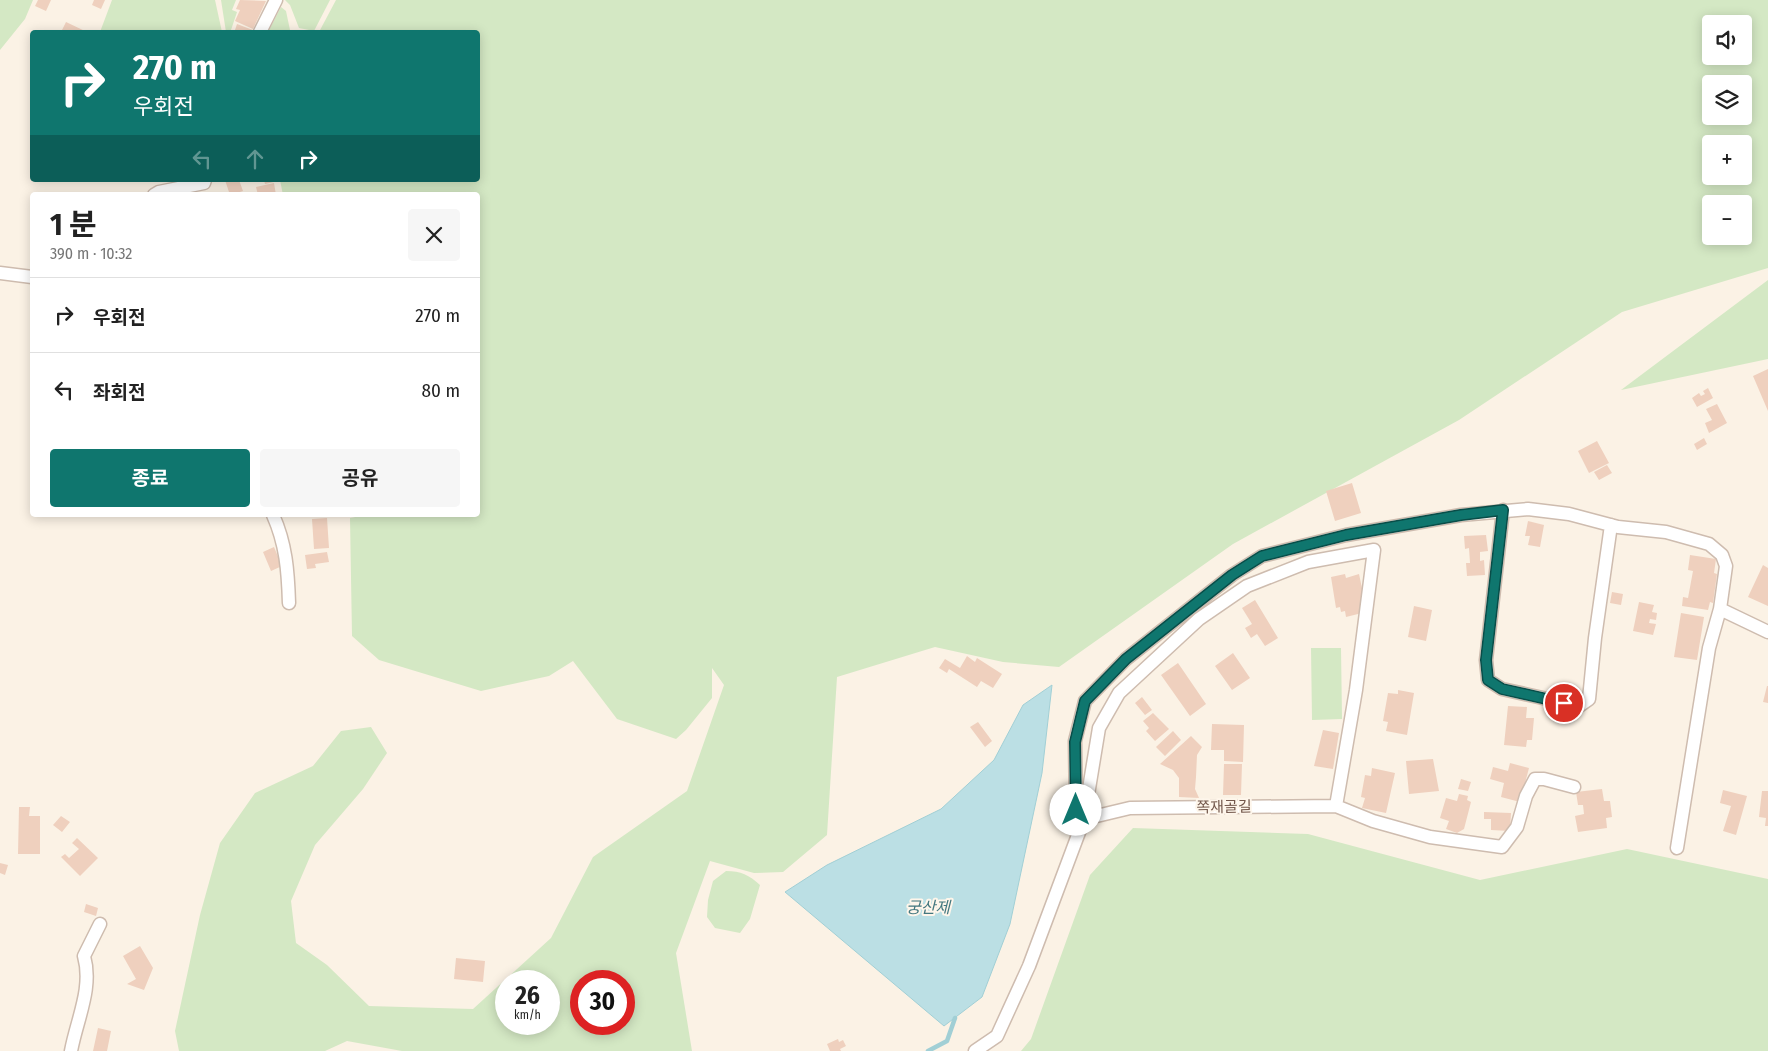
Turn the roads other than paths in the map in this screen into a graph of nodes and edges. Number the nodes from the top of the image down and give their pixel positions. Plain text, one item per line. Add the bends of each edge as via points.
1 (276, 0) edge
2 (261, 30) edge
3 (204, 182) edge
4 (159, 192) edge
5 (0, 273) edge
6 (30, 277) edge
7 (1503, 510) junction
8 (274, 517) edge
9 (1611, 525) junction
10 (289, 603) dead end
11 (1720, 609) junction
12 (1768, 632) edge
13 (1574, 787) dead end
14 (1336, 806) junction
15 (1084, 819) junction
16 (1677, 848) dead end
17 (100, 924) dead end
18 (72, 1051) edge
19 (974, 1051) edge

1 - 2 street
3 - 4 street
5 - 6 street
7 - 9 street via 1528,509 1568,514
7 - 9 street via 1486,660 1488,680 1502,689 1579,706 1589,699
7 - 15 street via 1346,535 1262,556 1232,575 1126,659 1085,701 1075,742 1076,810
8 - 10 street via 286,554
9 - 11 street via 1666,532 1710,544 1722,555 1726,566
11 - 12 street
11 - 16 street via 1709,648
13 - 14 street, 쪽재골길 via 1535,779 1517,827 1502,848 1430,837 1373,821
14 - 15 street, 쪽재골길 via 1130,808
14 - 15 street via 1356,690 1374,550 1308,562 1246,586 1200,619 1119,693 1099,728
15 - 19 street via 1029,966 997,1036
17 - 18 street via 84,956 86,997

